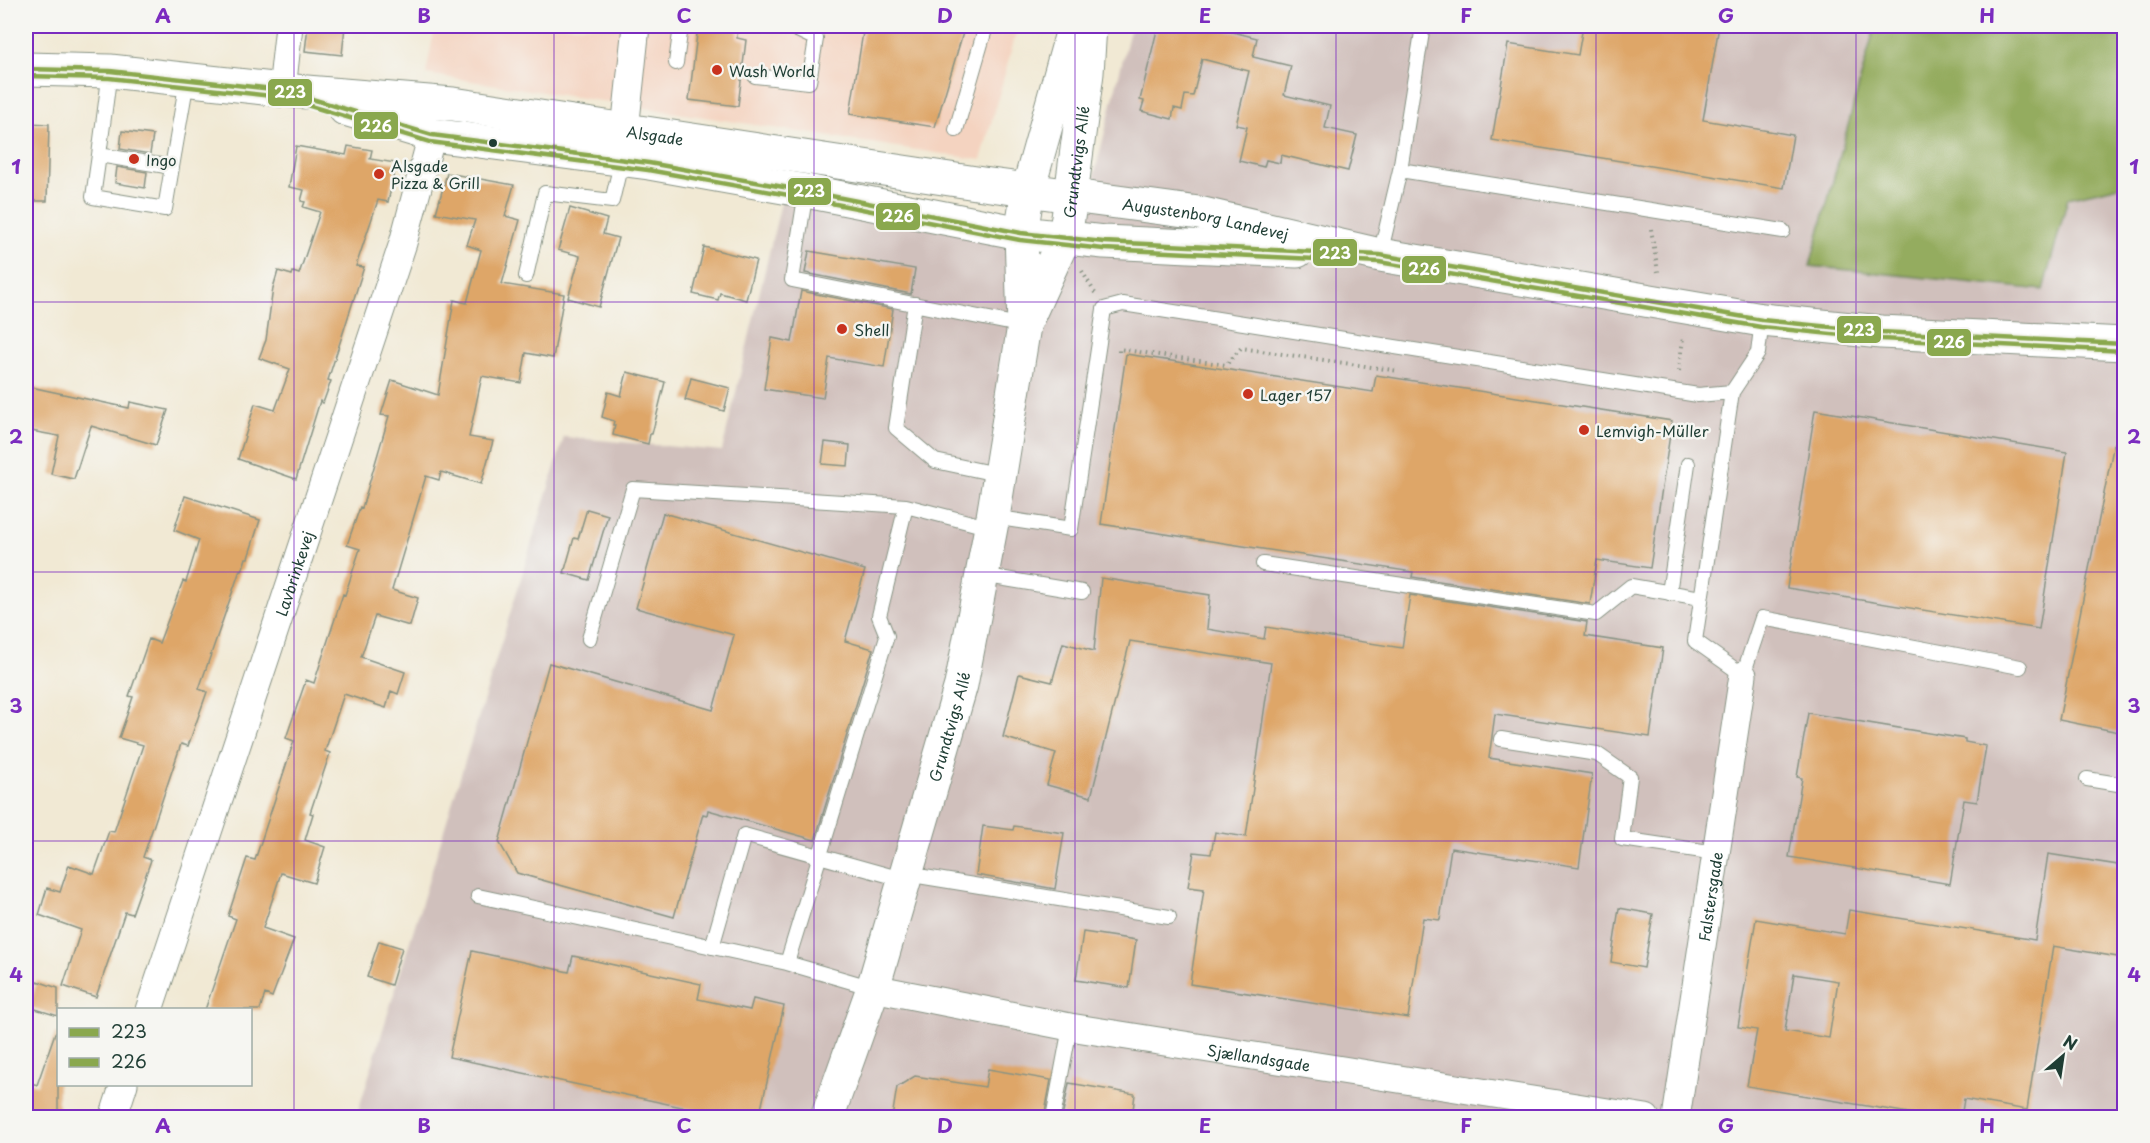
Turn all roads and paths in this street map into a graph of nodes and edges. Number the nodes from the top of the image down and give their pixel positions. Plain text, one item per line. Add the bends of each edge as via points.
1 (289, 26) edge
2 (636, 26) edge
3 (681, 26) edge
4 (789, 26) edge
5 (986, 26) edge
6 (1074, 26) edge
7 (1090, 26) edge
8 (1423, 26) edge
9 (676, 63) dead end
10 (26, 69) edge
11 (110, 71) junction
12 (756, 76) dead end
13 (187, 80) junction
14 (282, 90) junction
15 (956, 130) dead end
16 (432, 135) junction
17 (624, 145) junction
18 (99, 155) junction
19 (172, 167) junction
20 (1400, 170) junction
21 (810, 191) junction
22 (1648, 208) junction
23 (1024, 212) junction
24 (1068, 218) junction
25 (1783, 231) dead end
26 (1380, 255) junction
27 (526, 276) dead end
28 (1663, 303) junction
29 (915, 304) junction
30 (1762, 320) junction
31 (1024, 326) junction
32 (1683, 343) dead end
33 (2124, 344) edge
34 (1118, 360) dead end
35 (1404, 372) dead end
36 (1676, 391) junction
37 (1732, 392) junction
38 (1688, 464) dead end
39 (1001, 475) junction
40 (906, 506) junction
41 (992, 522) junction
42 (1263, 564) dead end
43 (982, 575) junction
44 (1083, 592) dead end
45 (1669, 593) junction
46 (1701, 598) junction
47 (589, 639) dead end
48 (2020, 667) dead end
49 (1743, 675) junction
50 (1501, 739) dead end
51 (2087, 779) dead end
52 (2124, 785) edge
53 (1716, 853) junction
54 (820, 856) junction
55 (906, 877) junction
56 (478, 896) dead end
57 (1169, 917) dead end
58 (712, 947) junction
59 (787, 963) junction
60 (873, 988) junction
61 (150, 1008) edge
62 (1070, 1027) junction
63 (123, 1086) edge
64 (113, 1118) edge
65 (827, 1118) edge
66 (1053, 1118) edge
67 (1646, 1118) edge
68 (1676, 1118) edge

1 - 14 street
2 - 17 street
3 - 9 lane
4 - 12 lane via 816,39 808,82
5 - 15 lane
6 - 23 street, Grundtvigs Allé
7 - 24 street, Grundtvigs Allé
8 - 20 lane
10 - 11 street, Alsgade
11 - 13 street, Alsgade
11 - 18 lane
13 - 14 street, Alsgade
13 - 19 lane
14 - 16 street, Alsgade
14 - 17 street, Alsgade via 453,104
16 - 17 street, Alsgade
16 - 61 street, Lavbrinkevej via 403,243
17 - 21 street, Alsgade
17 - 23 street, Alsgade
17 - 27 lane via 612,201 545,193
18 - 19 lane
18 - 19 lane via 93,197 165,209
20 - 22 lane
20 - 26 lane
21 - 23 street, Alsgade
21 - 29 lane via 792,280
22 - 25 lane
22 - 28 path
23 - 24 street, Augustenborg Landevej
23 - 24 street
23 - 31 street, Grundtvigs Allé
24 - 26 street, Augustenborg Landevej via 1199,213
24 - 26 street, Augustenborg Landevej via 1104,242
24 - 31 street, Grundtvigs Allé
26 - 28 street, Augustenborg Landevej
28 - 30 street, Augustenborg Landevej
29 - 31 lane
29 - 39 lane via 896,428 935,461
30 - 33 street, Augustenborg Landevej via 1881,332
30 - 37 lane via 1758,353
31 - 39 street, Grundtvigs Allé
32 - 36 path
34 - 35 path via 1119,349 1226,365 1241,348
36 - 37 lane via 1698,395
36 - 41 lane via 1123,303 1104,309 1071,529
37 - 46 lane
38 - 45 lane
39 - 41 street, Grundtvigs Allé
40 - 41 lane
40 - 47 lane via 633,489
40 - 54 lane via 879,616 887,636
41 - 43 street, Grundtvigs Allé
42 - 45 lane via 1596,614 1630,586
43 - 44 lane
43 - 55 street, Grundtvigs Allé via 961,685
45 - 46 lane
46 - 49 lane via 1695,640
48 - 49 lane via 1762,618
49 - 53 street, Falstersgade
50 - 53 lane via 1597,754 1630,777 1622,839
51 - 52 lane
53 - 68 street, Falstersgade
54 - 55 lane
54 - 58 lane via 744,835
54 - 59 lane
55 - 57 lane
55 - 60 street, Grundtvigs Allé
56 - 58 lane
58 - 59 lane
59 - 60 lane
60 - 62 street, Sjællandsgade
60 - 65 street, Grundtvigs Allé
62 - 66 lane
62 - 67 street, Sjællandsgade
63 - 64 street

